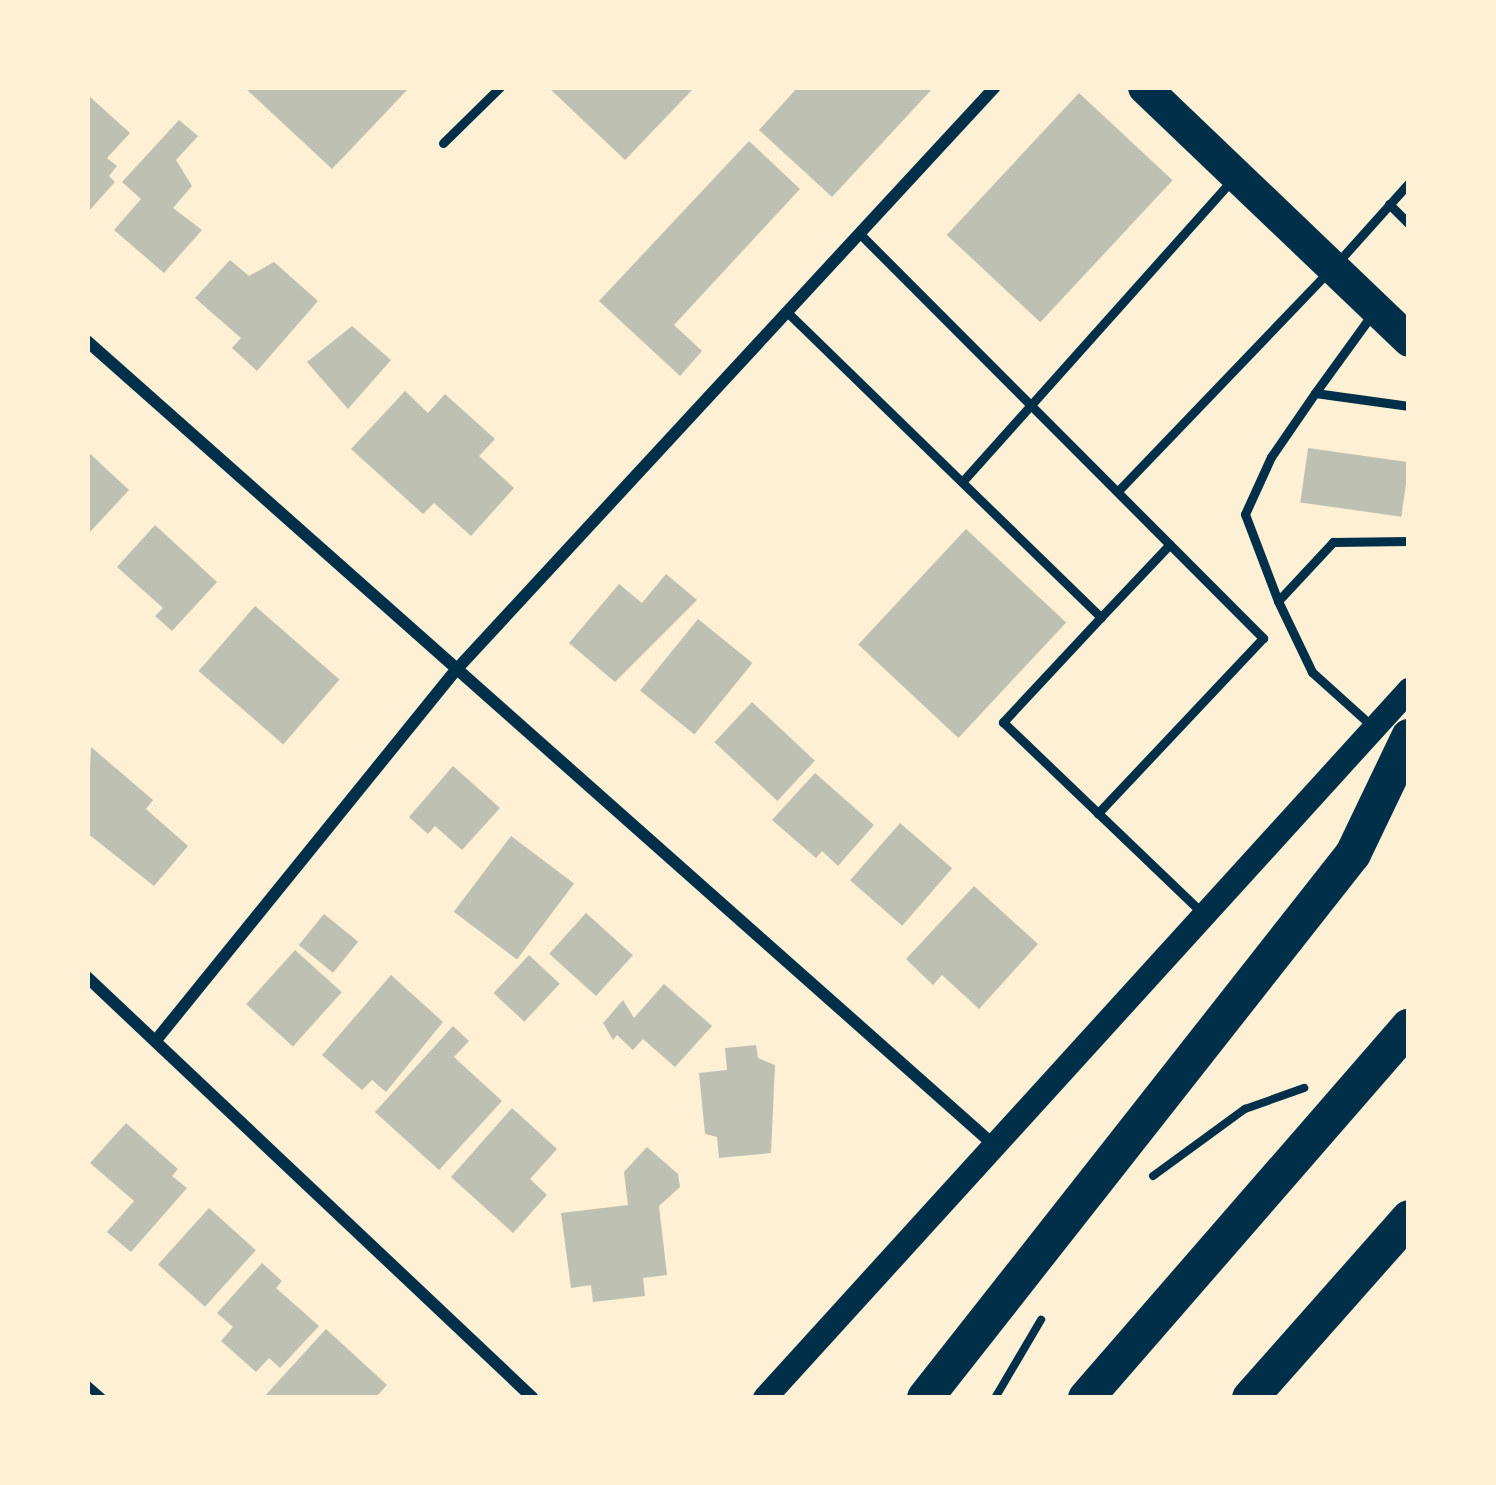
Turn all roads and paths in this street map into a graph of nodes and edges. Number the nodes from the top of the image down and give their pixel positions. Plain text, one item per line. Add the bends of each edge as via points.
1 (500, 87) edge
2 (994, 87) edge
3 (1144, 87) edge
4 (443, 143) dead end
5 (1236, 175) junction
6 (1409, 183) edge
7 (1389, 205) junction
8 (1409, 224) edge
9 (860, 234) junction
10 (1333, 267) junction
11 (1377, 309) junction
12 (787, 313) junction
13 (1409, 340) edge
14 (87, 341) edge
15 (1316, 393) junction
16 (1033, 404) junction
17 (1409, 406) edge
18 (962, 482) junction
19 (1118, 491) junction
20 (1409, 542) edge
21 (1170, 544) junction
22 (1278, 601) junction
23 (1101, 617) junction
24 (456, 670) junction
25 (1409, 690) edge
26 (1392, 733) edge
27 (1098, 813) junction
28 (1204, 915) junction
29 (87, 977) edge
30 (1409, 1028) edge
31 (157, 1039) junction
32 (1325, 1080) dead end
33 (995, 1146) junction
34 (1136, 1192) dead end
35 (1409, 1218) edge
36 (1046, 1313) dead end
37 (87, 1384) edge
38 (102, 1398) edge
39 (533, 1398) edge
40 (765, 1398) edge
41 (926, 1398) edge
42 (994, 1398) edge
43 (1086, 1398) edge
44 (1250, 1398) edge

1 - 4 lane
2 - 9 street
3 - 5 highway
5 - 10 highway
5 - 16 lane
6 - 7 lane
7 - 8 lane
7 - 10 lane
9 - 12 street
9 - 16 lane
10 - 11 highway
10 - 19 lane
11 - 13 highway
11 - 15 lane
12 - 18 lane
12 - 24 street
14 - 24 street
15 - 17 lane
15 - 22 lane via 1270,457 1245,514
16 - 18 lane
16 - 19 lane
18 - 23 lane
19 - 21 lane
20 - 22 lane via 1333,542
21 - 23 lane
21 - 27 lane via 1263,638
22 - 26 lane via 1312,672
23 - 27 lane via 1003,722
24 - 31 street
24 - 33 street
25 - 26 main road
26 - 28 main road
26 - 41 highway via 1353,854
27 - 28 lane
28 - 33 main road
29 - 31 street
30 - 43 highway
31 - 39 street
32 - 34 path via 1214,1128
33 - 40 main road
35 - 44 highway
36 - 42 path
37 - 38 lane

